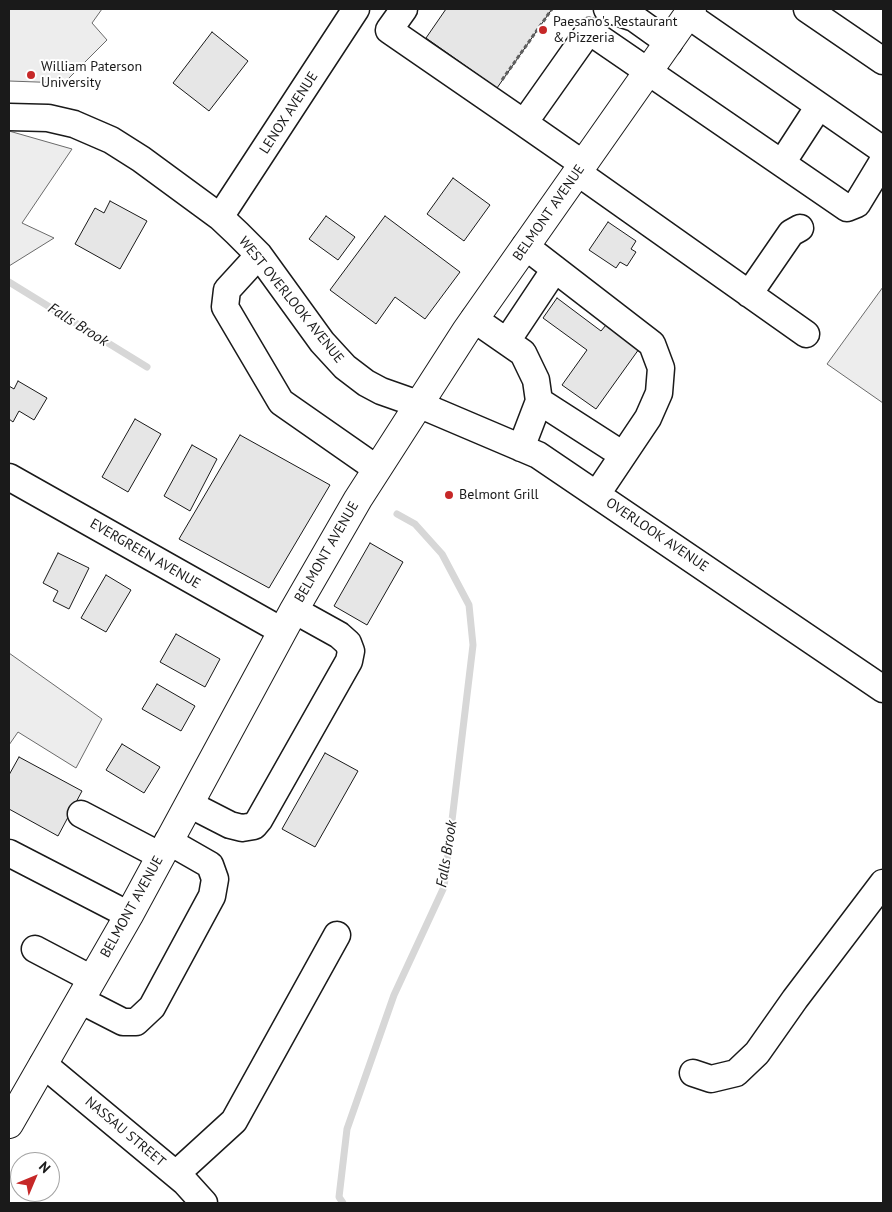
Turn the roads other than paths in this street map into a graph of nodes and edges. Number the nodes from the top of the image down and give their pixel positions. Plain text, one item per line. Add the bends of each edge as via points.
1 (356, 9) edge
2 (404, 9) edge
3 (807, 9) edge
4 (615, 10) edge
5 (690, 12) edge
6 (669, 43) junction
7 (883, 61) edge
8 (648, 72) junction
9 (819, 106) junction
10 (9, 117) edge
11 (524, 123) junction
12 (883, 154) edge
13 (883, 161) edge
14 (782, 163) junction
15 (580, 168) junction
16 (220, 217) junction
17 (800, 228) dead end
18 (525, 246) junction
19 (258, 255) junction
20 (555, 268) junction
21 (749, 294) junction
22 (474, 319) junction
23 (806, 334) dead end
24 (506, 341) junction
25 (539, 401) junction
26 (418, 404) junction
27 (521, 448) junction
28 (623, 455) junction
29 (377, 469) junction
30 (9, 477) edge
31 (597, 494) junction
32 (288, 621) junction
33 (883, 689) edge
34 (189, 804) junction
35 (81, 814) dead end
36 (165, 849) junction
37 (9, 853) edge
38 (883, 883) edge
39 (128, 915) junction
40 (337, 935) dead end
41 (35, 949) dead end
42 (86, 990) junction
43 (43, 1064) junction
44 (692, 1073) dead end
45 (9, 1124) edge
46 (176, 1174) junction
47 (204, 1203) edge

1 - 16 street, LENOX AVENUE
2 - 11 street via 389,30
3 - 7 street
4 - 6 street via 634,18
5 - 6 main road, BELMONT AVENUE
5 - 9 street
6 - 8 main road, BELMONT AVENUE
8 - 11 street via 589,30
8 - 14 street
8 - 15 main road, BELMONT AVENUE
9 - 12 street via 880,148
9 - 14 street
10 - 16 street, WEST OVERLOOK AVENUE via 48,118 93,131 142,159
11 - 15 street
13 - 14 street via 857,204 847,208
15 - 18 main road, BELMONT AVENUE
15 - 21 street
16 - 19 street, WEST OVERLOOK AVENUE
17 - 21 street via 791,233
18 - 20 street
18 - 22 main road, BELMONT AVENUE
19 - 26 street, WEST OVERLOOK AVENUE via 322,342 345,367 381,391
19 - 29 street via 227,290 225,307 281,402
20 - 24 street
20 - 28 street via 652,344 661,368 659,393 648,418
21 - 23 street
22 - 24 street
22 - 26 main road, BELMONT AVENUE
24 - 25 street via 523,352 536,380
25 - 27 street
25 - 28 street
26 - 27 street, OVERLOOK AVENUE
26 - 29 main road, BELMONT AVENUE
27 - 31 street, OVERLOOK AVENUE via 538,455
28 - 31 street
29 - 32 main road, BELMONT AVENUE
30 - 32 street, EVERGREEN AVENUE
31 - 33 street, OVERLOOK AVENUE
32 - 34 main road, BELMONT AVENUE
32 - 34 street, EVERGREEN AVENUE via 339,635 348,643 351,651 349,661 254,826 230,825
34 - 36 main road, BELMONT AVENUE
35 - 36 street
36 - 39 main road, BELMONT AVENUE
36 - 42 street via 210,865 216,879 212,896 152,1007 136,1022 123,1022
37 - 39 street
38 - 44 street via 757,1053 736,1073 711,1079
39 - 42 main road, BELMONT AVENUE
40 - 46 street via 234,1121
41 - 42 street
42 - 43 main road, BELMONT AVENUE
43 - 45 main road, BELMONT AVENUE
43 - 46 street, NASSAU STREET
46 - 47 street, NASSAU STREET

